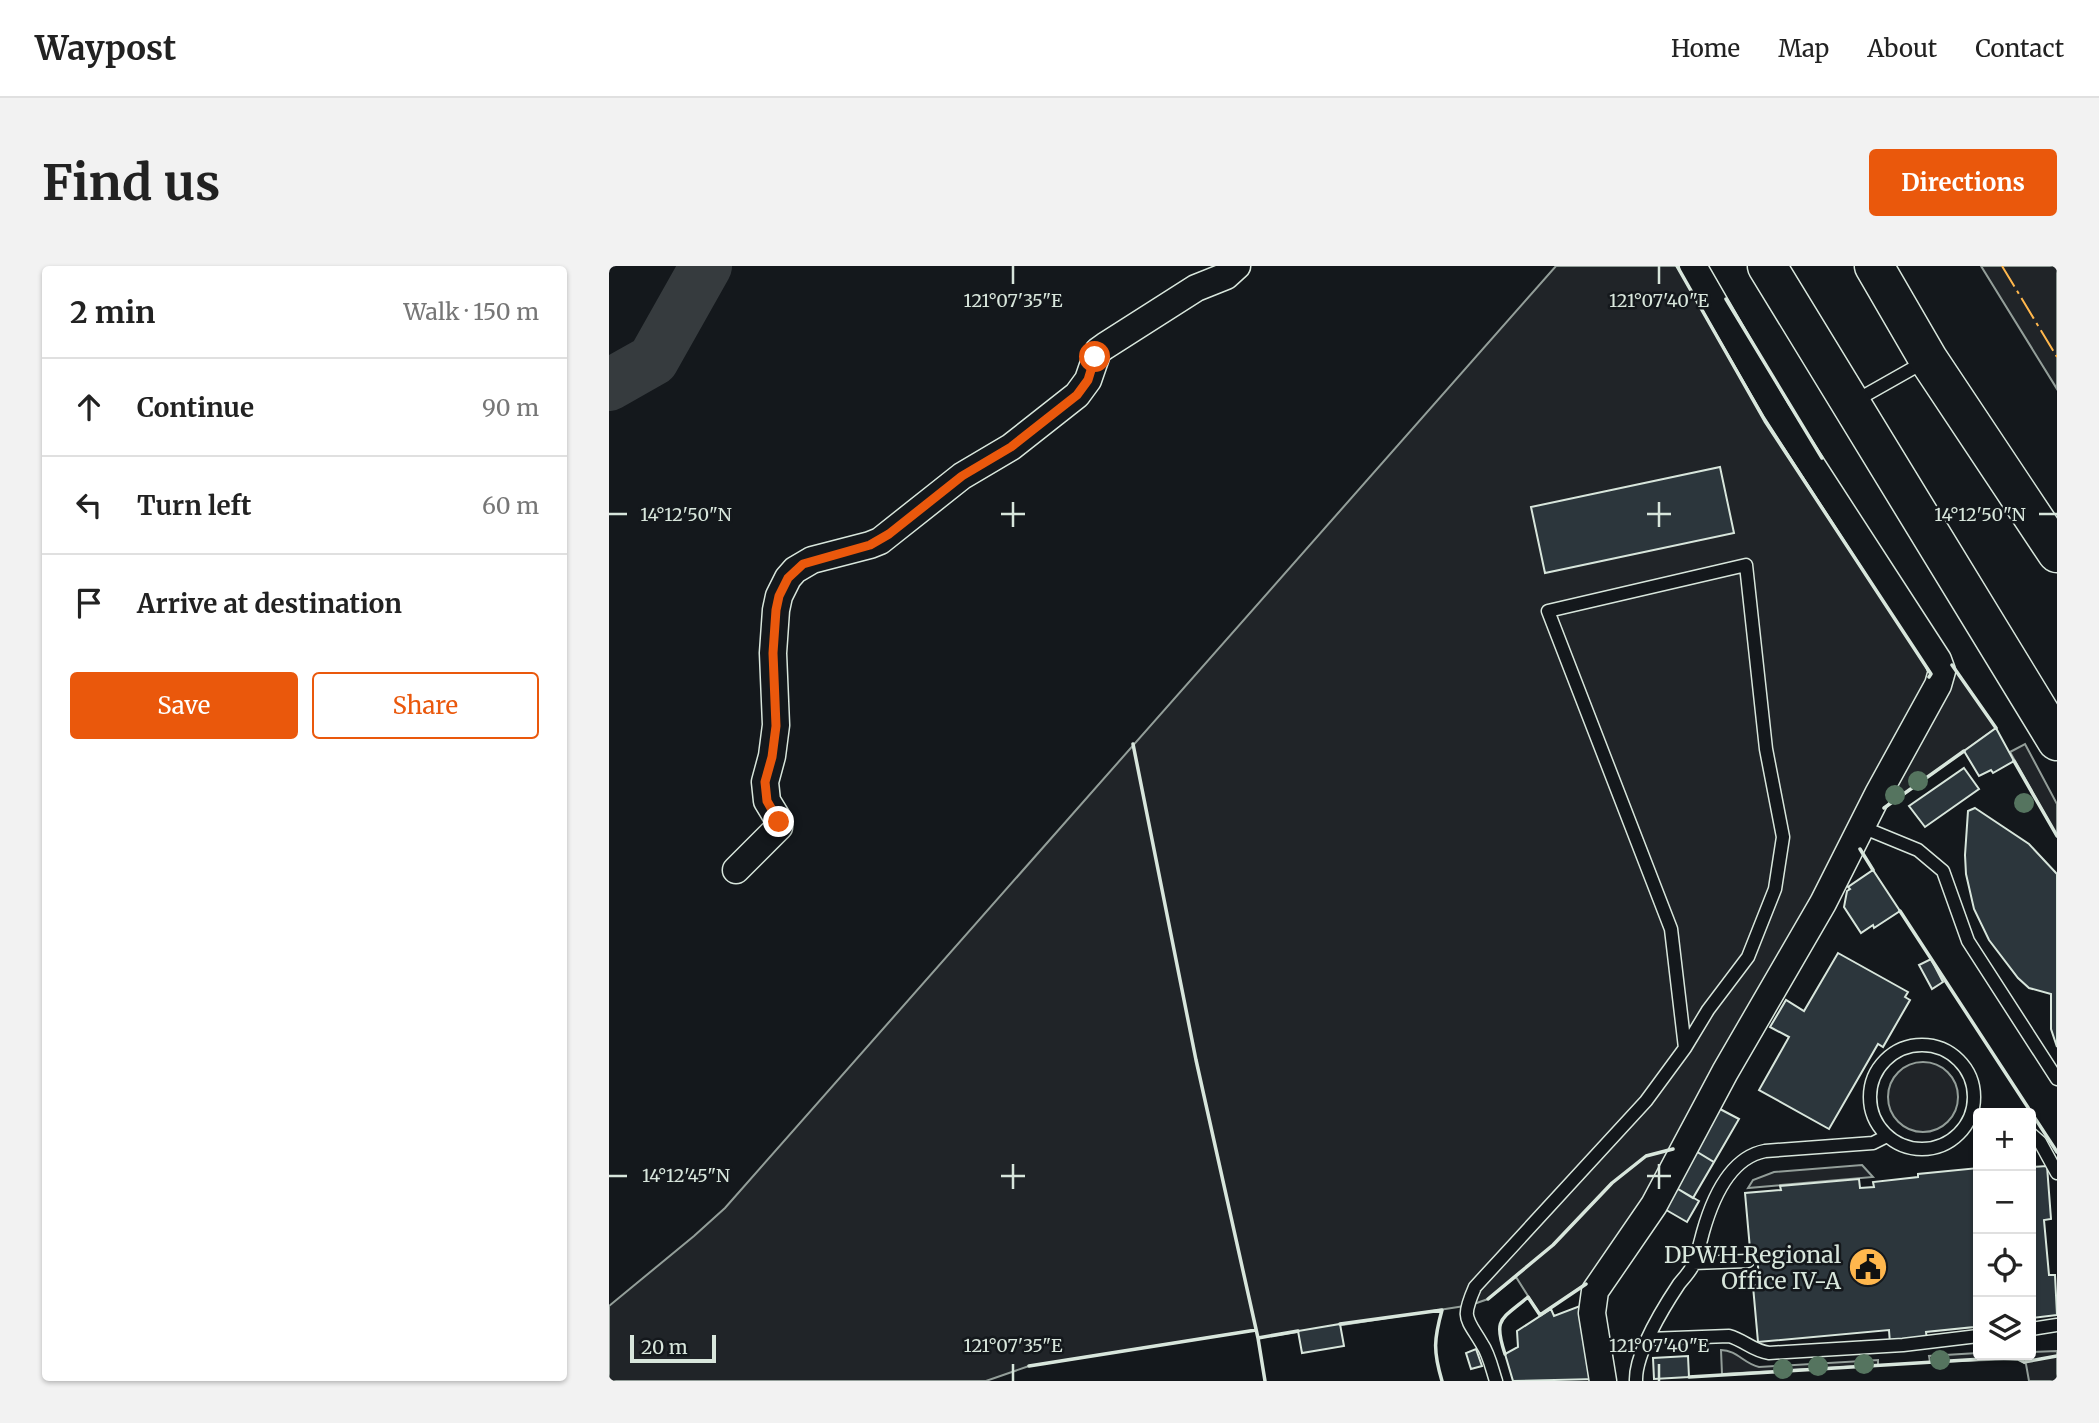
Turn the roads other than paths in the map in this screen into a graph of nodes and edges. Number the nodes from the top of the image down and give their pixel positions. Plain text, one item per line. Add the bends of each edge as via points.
1 (1237, 266) edge
2 (1693, 266) edge
3 (1767, 266) edge
4 (1874, 266) edge
5 (1928, 359) junction
6 (1851, 403) junction
7 (2057, 553) edge
8 (2057, 741) edge
9 (1862, 827) junction
10 (736, 870) dead end
11 (1685, 1048) junction
12 (2057, 1079) edge
13 (1972, 1129) edge
14 (1887, 1136) junction
15 (2036, 1138) edge
16 (2057, 1173) edge
17 (1748, 1261) dead end
18 (1693, 1263) junction
19 (2057, 1325) edge
20 (2036, 1328) edge
21 (1973, 1337) edge
22 (1648, 1339) junction
23 (1496, 1381) edge
24 (1602, 1381) edge
25 (1636, 1381) edge

1 - 10 street via 1098,351 1077,395 889,534 870,545 803,564 788,578 776,610 776,726 765,782 767,801 779,825
2 - 9 street via 1776,410 1942,667 1938,685
3 - 6 highway
4 - 5 highway
5 - 6 lane
5 - 7 highway
6 - 8 highway
9 - 12 lane via 1919,850 1943,871 1968,941
9 - 24 street via 1654,1205 1595,1291 1592,1313
11 - 11 lane via 1748,957 1775,889 1783,838 1766,749 1746,565 1548,611 1671,929
11 - 23 lane via 1646,1101 1475,1287 1467,1319 1484,1346
13 - 14 lane via 1928,1149 1913,1149
13 - 14 lane via 1975,1099 1967,1070 1945,1051 1916,1045 1889,1057 1873,1081 1872,1111
14 - 18 lane via 1873,1143 1765,1151 1745,1159 1715,1199
15 - 16 lane
17 - 18 lane
18 - 22 lane
19 - 20 lane
21 - 22 lane via 1769,1353 1729,1336
22 - 25 lane via 1638,1361

